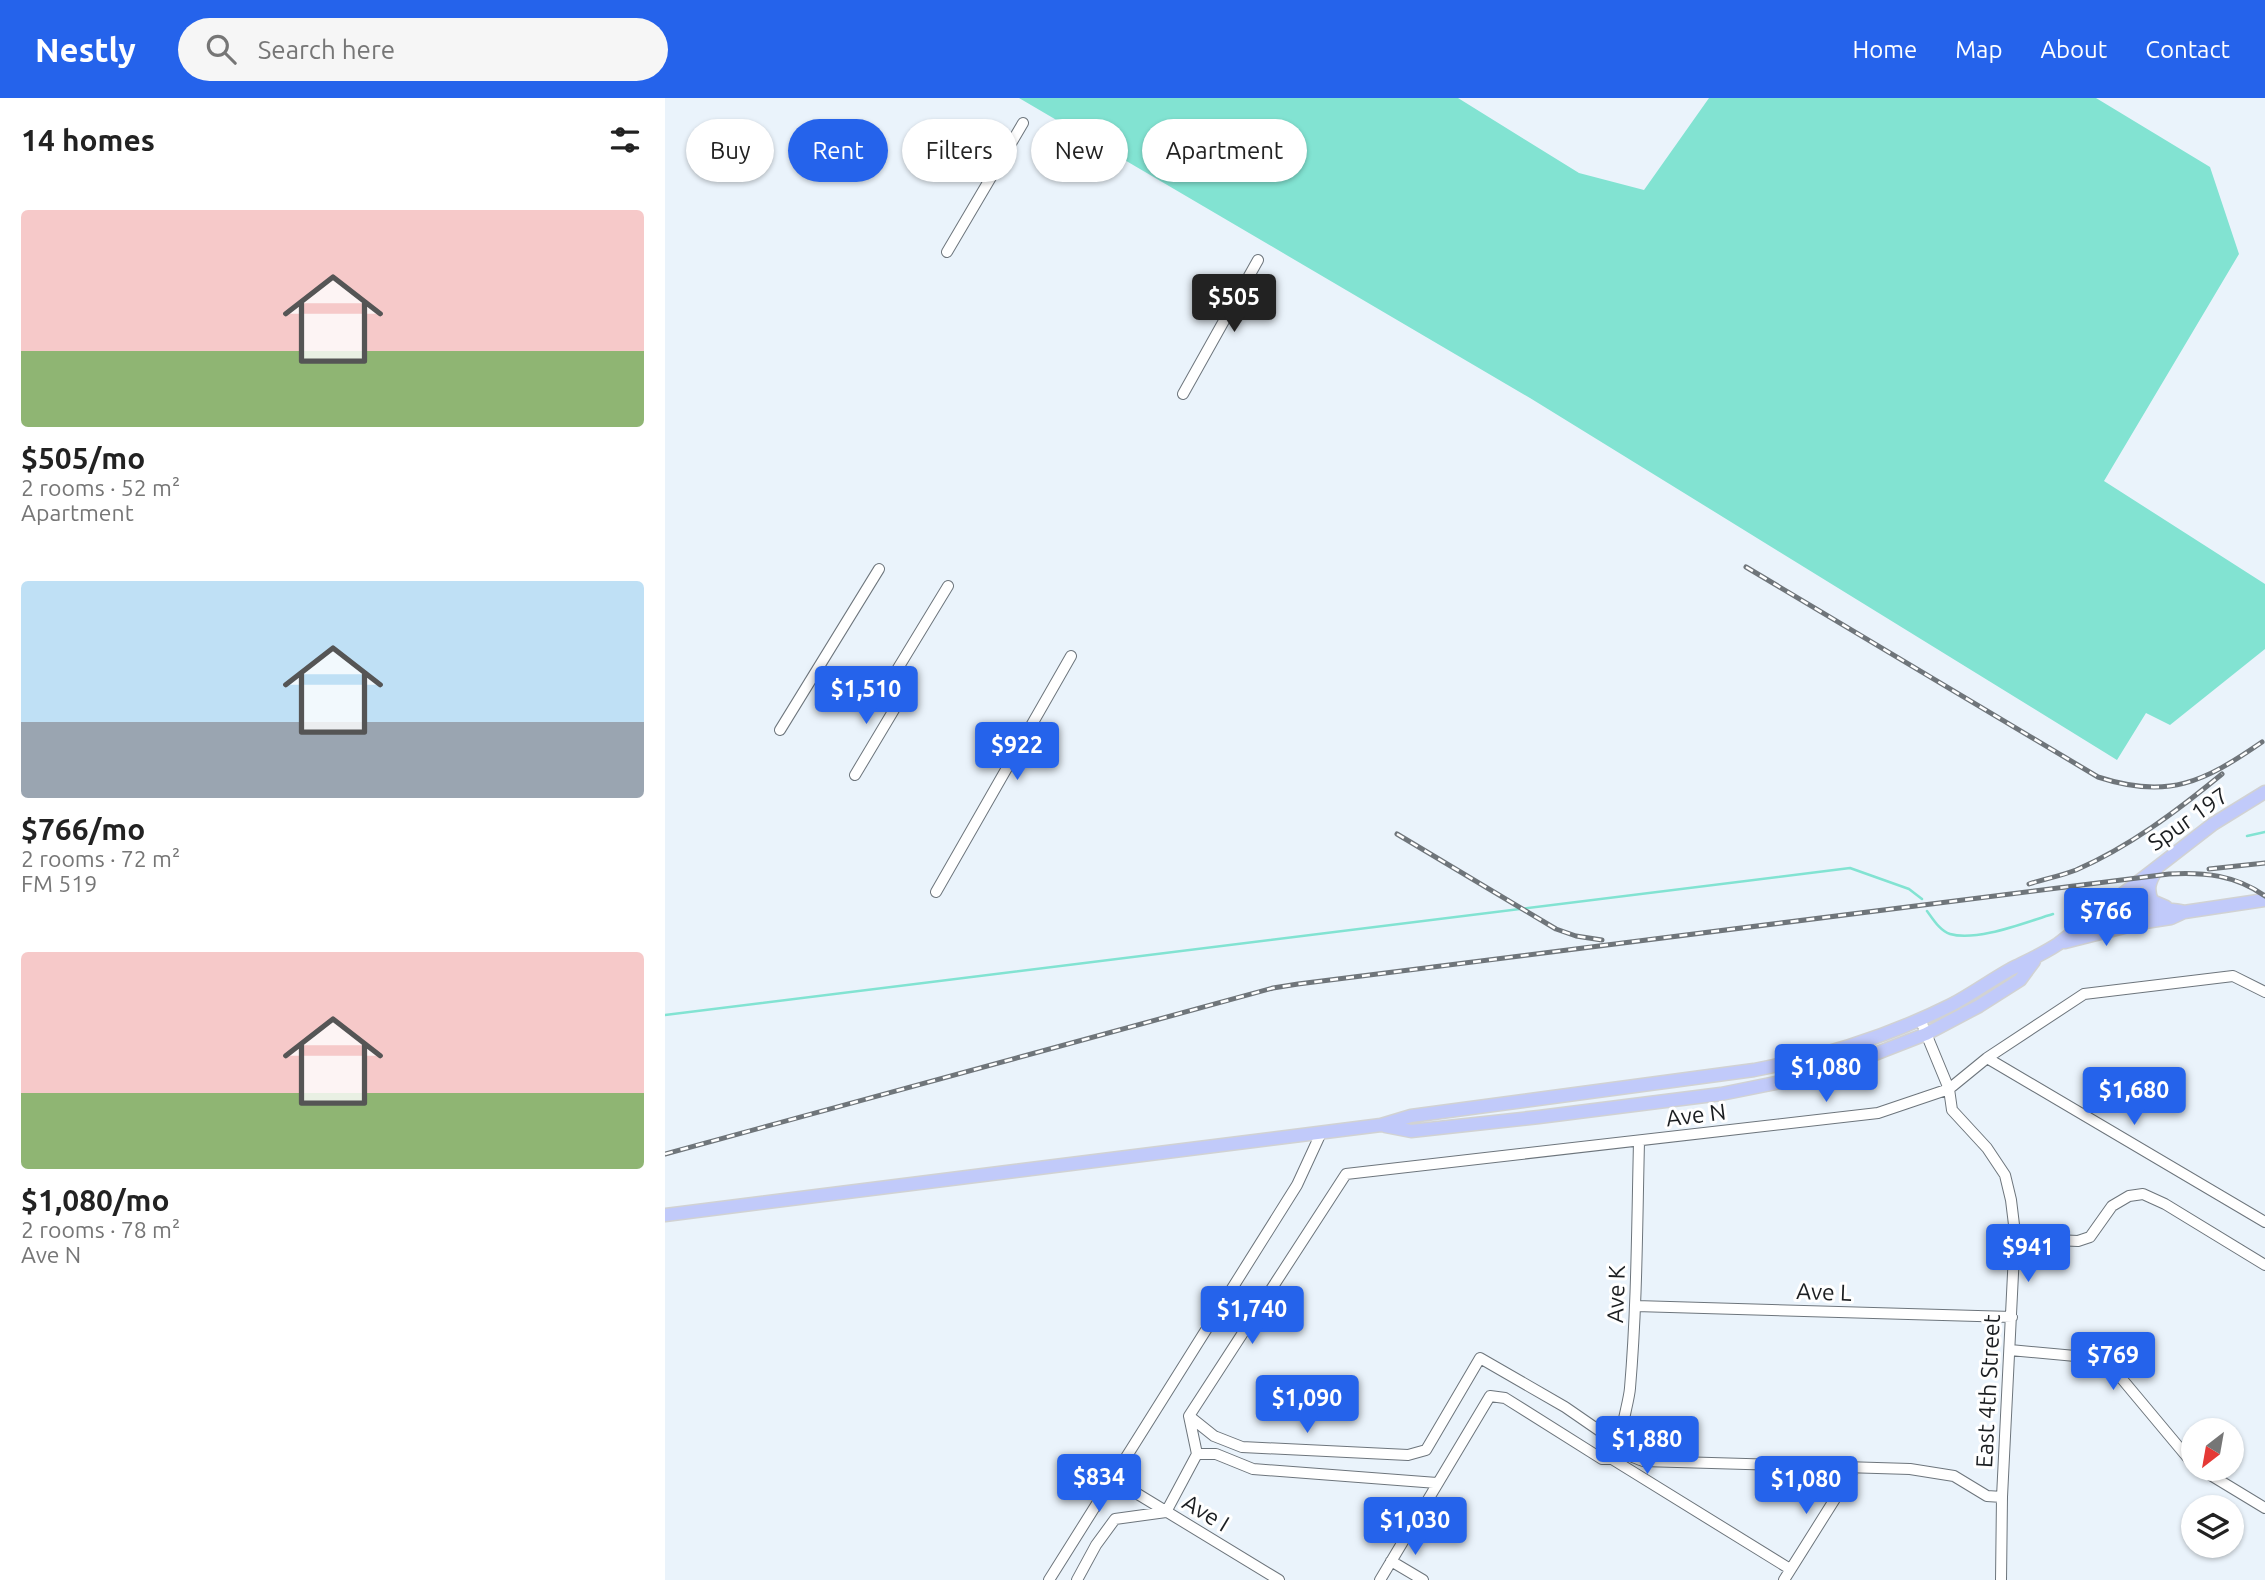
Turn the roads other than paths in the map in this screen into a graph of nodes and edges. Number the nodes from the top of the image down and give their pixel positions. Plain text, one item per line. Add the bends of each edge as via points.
1 (1023, 123) dead end
2 (947, 252) dead end
3 (1258, 260) dead end
4 (1183, 394) dead end
5 (879, 569) dead end
6 (948, 586) dead end
7 (1071, 656) dead end
8 (889, 683) dead end
9 (904, 693) dead end
10 (780, 730) dead end
11 (855, 775) dead end
12 (2265, 792) edge
13 (2160, 864) junction
14 (936, 892) dead end
15 (2265, 900) edge
16 (2170, 908) junction
17 (2099, 911) junction
18 (2184, 912) junction
19 (2145, 922) junction
20 (2058, 944) junction
21 (2037, 958) junction
22 (2265, 992) edge
23 (1920, 1019) junction
24 (1926, 1034) junction
25 (1987, 1058) junction
26 (1949, 1089) junction
27 (1381, 1125) junction
28 (1321, 1133) junction
29 (1639, 1142) junction
30 (665, 1215) edge
31 (2265, 1222) edge
32 (2015, 1233) junction
33 (2265, 1265) edge
34 (1636, 1306) junction
35 (2012, 1317) junction
36 (2010, 1350) junction
37 (1189, 1416) junction
38 (1622, 1447) junction
39 (2181, 1450) edge
40 (1197, 1454) junction
41 (1612, 1459) junction
42 (1855, 1467) junction
43 (1113, 1479) junction
44 (2220, 1481) edge
45 (1437, 1483) junction
46 (2002, 1497) junction
47 (2265, 1508) edge
48 (1166, 1512) junction
49 (1391, 1561) junction
50 (1790, 1569) junction
51 (1049, 1580) edge
52 (1077, 1580) edge
53 (1279, 1580) edge
54 (1380, 1580) edge
55 (1423, 1580) edge
56 (1784, 1580) edge
57 (2001, 1580) edge

1 - 2 street
3 - 4 street
5 - 10 street
6 - 8 street
7 - 14 street
9 - 11 street
12 - 13 main road, Spur 197
13 - 16 main road via 2150,880 2149,894 2153,901
13 - 17 main road, Spur 197
15 - 18 main road
16 - 17 main road
16 - 18 main road
17 - 19 main road via 2121,920
17 - 20 main road, Spur 197
18 - 19 main road
19 - 20 main road
20 - 21 main road, Spur 197
21 - 23 main road
21 - 24 main road via 2020,980
22 - 25 street, Ave N via 2233,976 2084,993
23 - 24 street, East 4th Street
23 - 27 main road via 1851,1046 1773,1067 1411,1116
24 - 26 street, East 4th Street
24 - 27 main road via 1844,1066 1760,1088 1411,1131
25 - 26 street, Ave N
25 - 31 street
26 - 29 street, Ave N via 1878,1113
26 - 32 street, East 4th Street via 1952,1110 2005,1175
27 - 28 main road
28 - 30 main road
28 - 43 street via 1297,1185
29 - 34 street, Ave K
29 - 37 street, Ave N via 1346,1174
32 - 33 street via 2078,1241 2090,1237 2112,1206 2143,1194
32 - 35 street, East 4th Street
34 - 35 street, Ave L
34 - 38 street, Ave K
35 - 36 street, East 4th Street
36 - 39 street via 2097,1358 2117,1373
36 - 46 street, East 4th Street
37 - 38 street via 1214,1436 1242,1447 1408,1455 1426,1450 1480,1358 1565,1407
37 - 40 street
38 - 41 street
38 - 42 street via 1630,1457 1643,1461
40 - 45 street via 1216,1454 1253,1469
40 - 48 street
41 - 45 street via 1602,1459 1504,1398 1490,1396
41 - 50 street
42 - 46 street via 1954,1476 1987,1496
42 - 50 street
43 - 48 street, Ave I
43 - 51 street
44 - 47 street
45 - 49 street
46 - 57 street, East 4th Street
48 - 52 street via 1115,1519
48 - 53 street, Ave I
49 - 54 street
49 - 55 street
50 - 56 street

